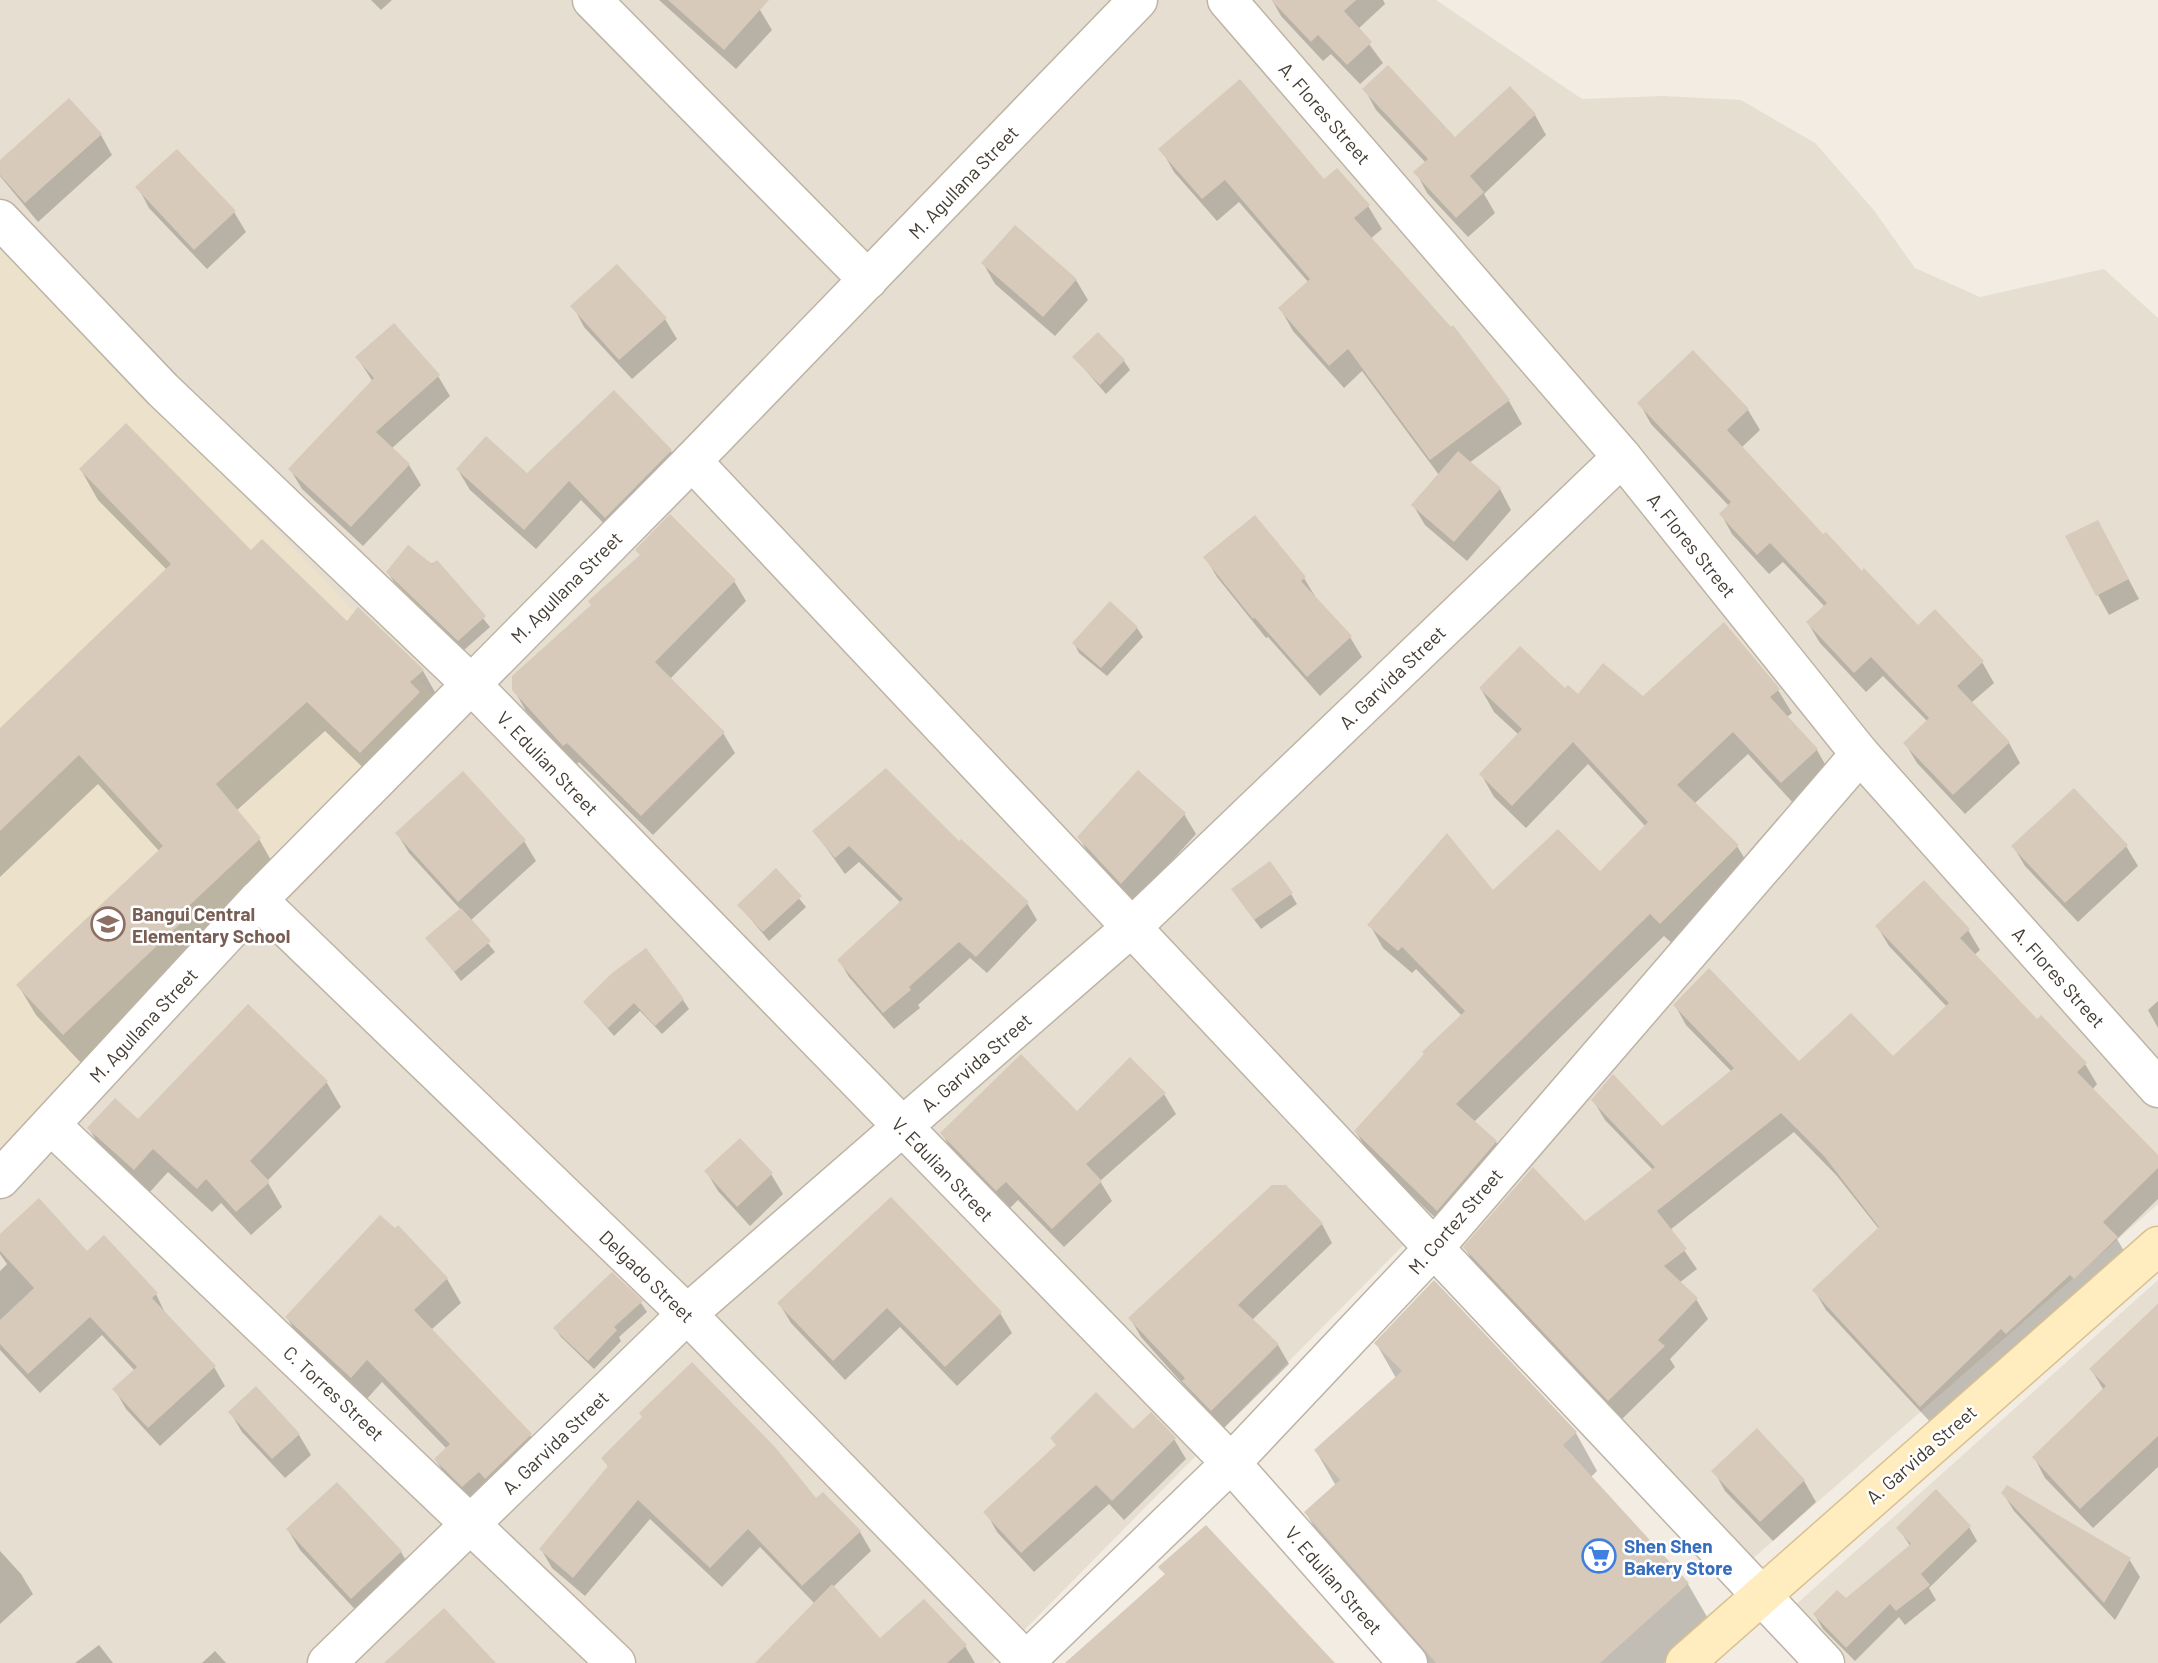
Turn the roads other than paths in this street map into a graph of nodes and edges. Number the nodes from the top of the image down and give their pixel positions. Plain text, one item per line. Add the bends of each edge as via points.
1 (592, 0) edge
2 (1138, 0) edge
3 (1227, 0) edge
4 (0, 219) edge
5 (868, 280) junction
6 (1622, 457) junction
7 (692, 461) junction
8 (470, 683) junction
9 (1860, 754) junction
10 (258, 900) junction
11 (1133, 926) junction
12 (2158, 1088) edge
13 (51, 1125) junction
14 (901, 1126) junction
15 (0, 1180) edge
16 (2158, 1246) edge
17 (1433, 1249) junction
18 (687, 1314) junction
19 (1231, 1463) junction
20 (472, 1523) junction
21 (1760, 1594) junction
22 (1025, 1662) edge
23 (327, 1663) edge
24 (616, 1663) edge
25 (1408, 1663) edge
26 (1685, 1663) edge
27 (1825, 1663) edge

1 - 5 street
2 - 5 street, M. Agullana Street
3 - 6 street, A. Flores Street
4 - 8 street, V. Edulian Street via 163,390
5 - 7 street, M. Agullana Street
6 - 9 street, A. Flores Street
6 - 11 street, A. Garvida Street
7 - 8 street, M. Agullana Street
7 - 11 street
8 - 10 street, M. Agullana Street
8 - 14 street, V. Edulian Street
9 - 12 street, A. Flores Street
9 - 17 street, M. Cortez Street
10 - 13 street, M. Agullana Street
10 - 18 street, Delgado Street
11 - 14 street, A. Garvida Street
11 - 17 street
13 - 15 street, M. Agullana Street
13 - 20 street, C. Torres Street
14 - 18 street, A. Garvida Street
14 - 19 street, V. Edulian Street
16 - 21 main road, A. Garvida Street
17 - 19 street, M. Cortez Street
17 - 21 street
18 - 20 street, A. Garvida Street
18 - 22 street, Delgado Street
19 - 22 street, M. Cortez Street
19 - 25 street, V. Edulian Street
20 - 23 street, A. Garvida Street
20 - 24 street, C. Torres Street
21 - 26 main road, A. Garvida Street
21 - 27 street

